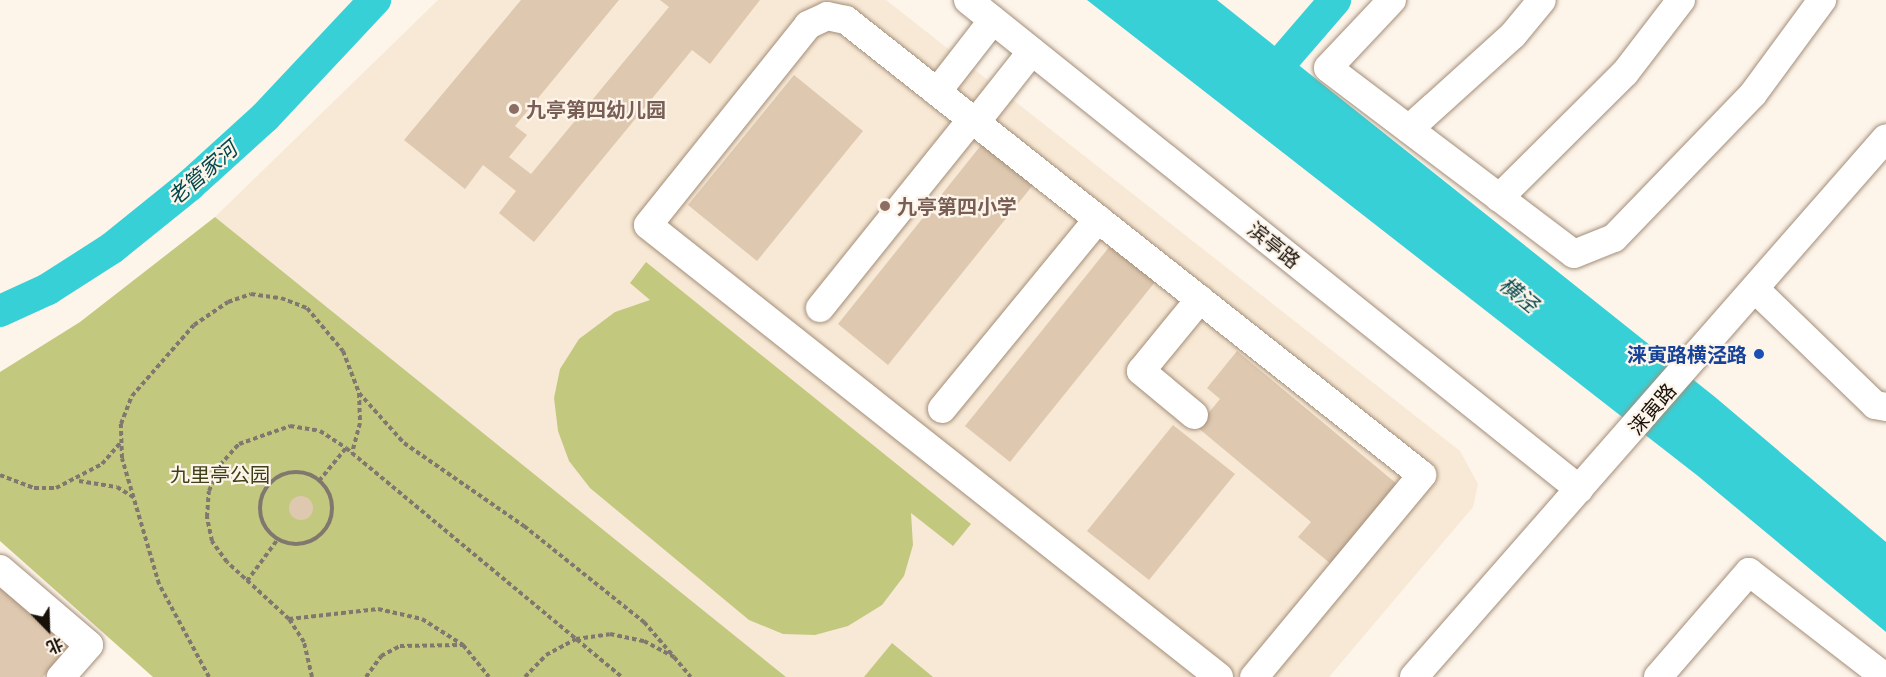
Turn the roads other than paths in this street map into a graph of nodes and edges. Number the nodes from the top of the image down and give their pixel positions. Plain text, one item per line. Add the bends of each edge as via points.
1 (968, 0) edge
2 (1392, 0) edge
3 (1542, 0) edge
4 (1681, 0) edge
5 (1822, 0) edge
6 (993, 20) junction
7 (1032, 51) junction
8 (937, 92) junction
9 (974, 120) junction
10 (1409, 129) junction
11 (1886, 138) edge
12 (1499, 198) junction
13 (1098, 219) junction
14 (1755, 289) junction
15 (1200, 299) junction
16 (820, 308) dead end
17 (1886, 406) edge
18 (942, 409) dead end
19 (1194, 415) dead end
20 (1579, 489) junction
21 (0, 569) edge
22 (61, 677) edge
23 (1219, 677) edge
24 (1254, 677) edge
25 (1414, 677) edge
26 (1658, 677) edge
27 (1885, 677) edge

1 - 6 street, 滨亭路
2 - 10 street via 1328,68
3 - 10 street via 1513,35
4 - 12 street via 1625,73
5 - 12 street via 1754,94 1622,230 1574,254
6 - 7 street, 滨亭路
6 - 8 street
7 - 9 street
7 - 20 street, 滨亭路
8 - 9 street
8 - 23 street via 846,20 827,16 808,25 648,225
9 - 13 street
9 - 16 street
10 - 12 street
11 - 14 street, 涞寅路
13 - 15 street
13 - 18 street
14 - 17 street via 1875,405
14 - 20 street, 涞寅路
15 - 19 street via 1141,371
15 - 24 street via 1422,475
20 - 25 street, 涞寅路
21 - 22 street via 89,645
26 - 27 street via 1749,572

